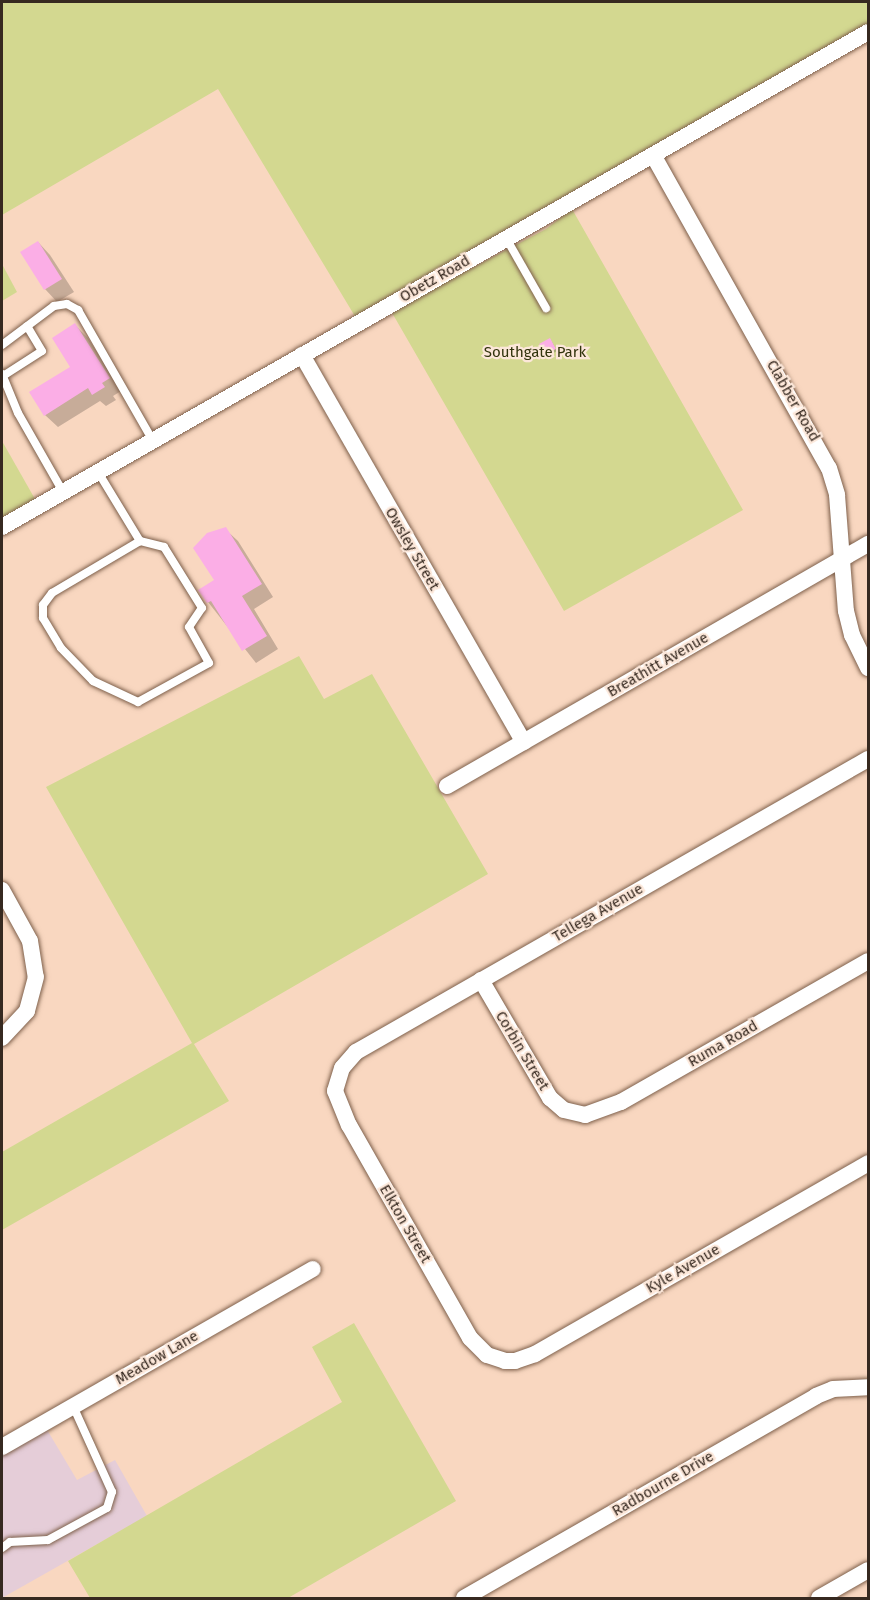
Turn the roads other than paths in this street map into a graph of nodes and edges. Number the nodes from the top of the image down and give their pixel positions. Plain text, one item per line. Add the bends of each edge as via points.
1 (868, 32) edge
2 (653, 155) junction
3 (506, 238) junction
4 (546, 308) dead end
5 (27, 326) junction
6 (2, 345) edge
7 (302, 355) junction
8 (2, 375) edge
9 (153, 441) junction
10 (98, 472) junction
11 (63, 492) junction
12 (2, 527) edge
13 (140, 541) junction
14 (868, 544) edge
15 (841, 559) junction
16 (868, 668) edge
17 (524, 742) junction
18 (868, 759) edge
19 (447, 786) dead end
20 (2, 890) edge
21 (868, 961) edge
22 (481, 980) junction
23 (2, 1038) edge
24 (337, 1078) joint
25 (573, 1114) joint
26 (868, 1163) edge
27 (313, 1269) dead end
28 (494, 1359) joint
29 (868, 1387) edge
30 (73, 1406) junction
31 (2, 1447) edge
32 (2, 1548) edge
33 (868, 1570) edge
34 (464, 1599) edge
35 (819, 1599) edge

1 - 2 street, Obetz Road
2 - 3 street, Obetz Road
2 - 15 street, Clabber Road via 829,468 837,495
3 - 4 lane
3 - 7 street, Obetz Road
5 - 6 lane
5 - 8 lane via 42,351
5 - 9 lane via 54,306 67,304 78,310
7 - 9 street, Obetz Road
7 - 17 street, Owsley Street
8 - 11 lane via 18,413
9 - 10 street, Obetz Road
10 - 11 street, Obetz Road
10 - 13 lane
11 - 12 street, Obetz Road
13 - 13 lane via 52,593 43,605 43,618 61,648 93,681 138,702 209,663 189,627 202,608 164,546
14 - 15 street, Breathitt Avenue
15 - 16 street, Clabber Road via 846,611 852,635
15 - 17 street, Breathitt Avenue
17 - 19 street, Breathitt Avenue
18 - 22 street, Tellega Avenue
20 - 23 street via 30,941 36,961 34,990 27,1011
21 - 25 street, Ruma Road via 621,1102 598,1113
22 - 24 street, Tellega Avenue via 356,1052
22 - 25 street, Corbin Street via 544,1089 556,1104
24 - 28 street, Elkton Street via 335,1091 348,1125 470,1338 480,1351
26 - 28 street, Kyle Avenue via 535,1354 515,1361
27 - 30 street, Meadow Lane
29 - 34 street, Radbourne Drive via 833,1389 816,1396
30 - 31 street, Meadow Lane
30 - 32 lane via 112,1492 107,1508 48,1540 10,1542
33 - 35 street

